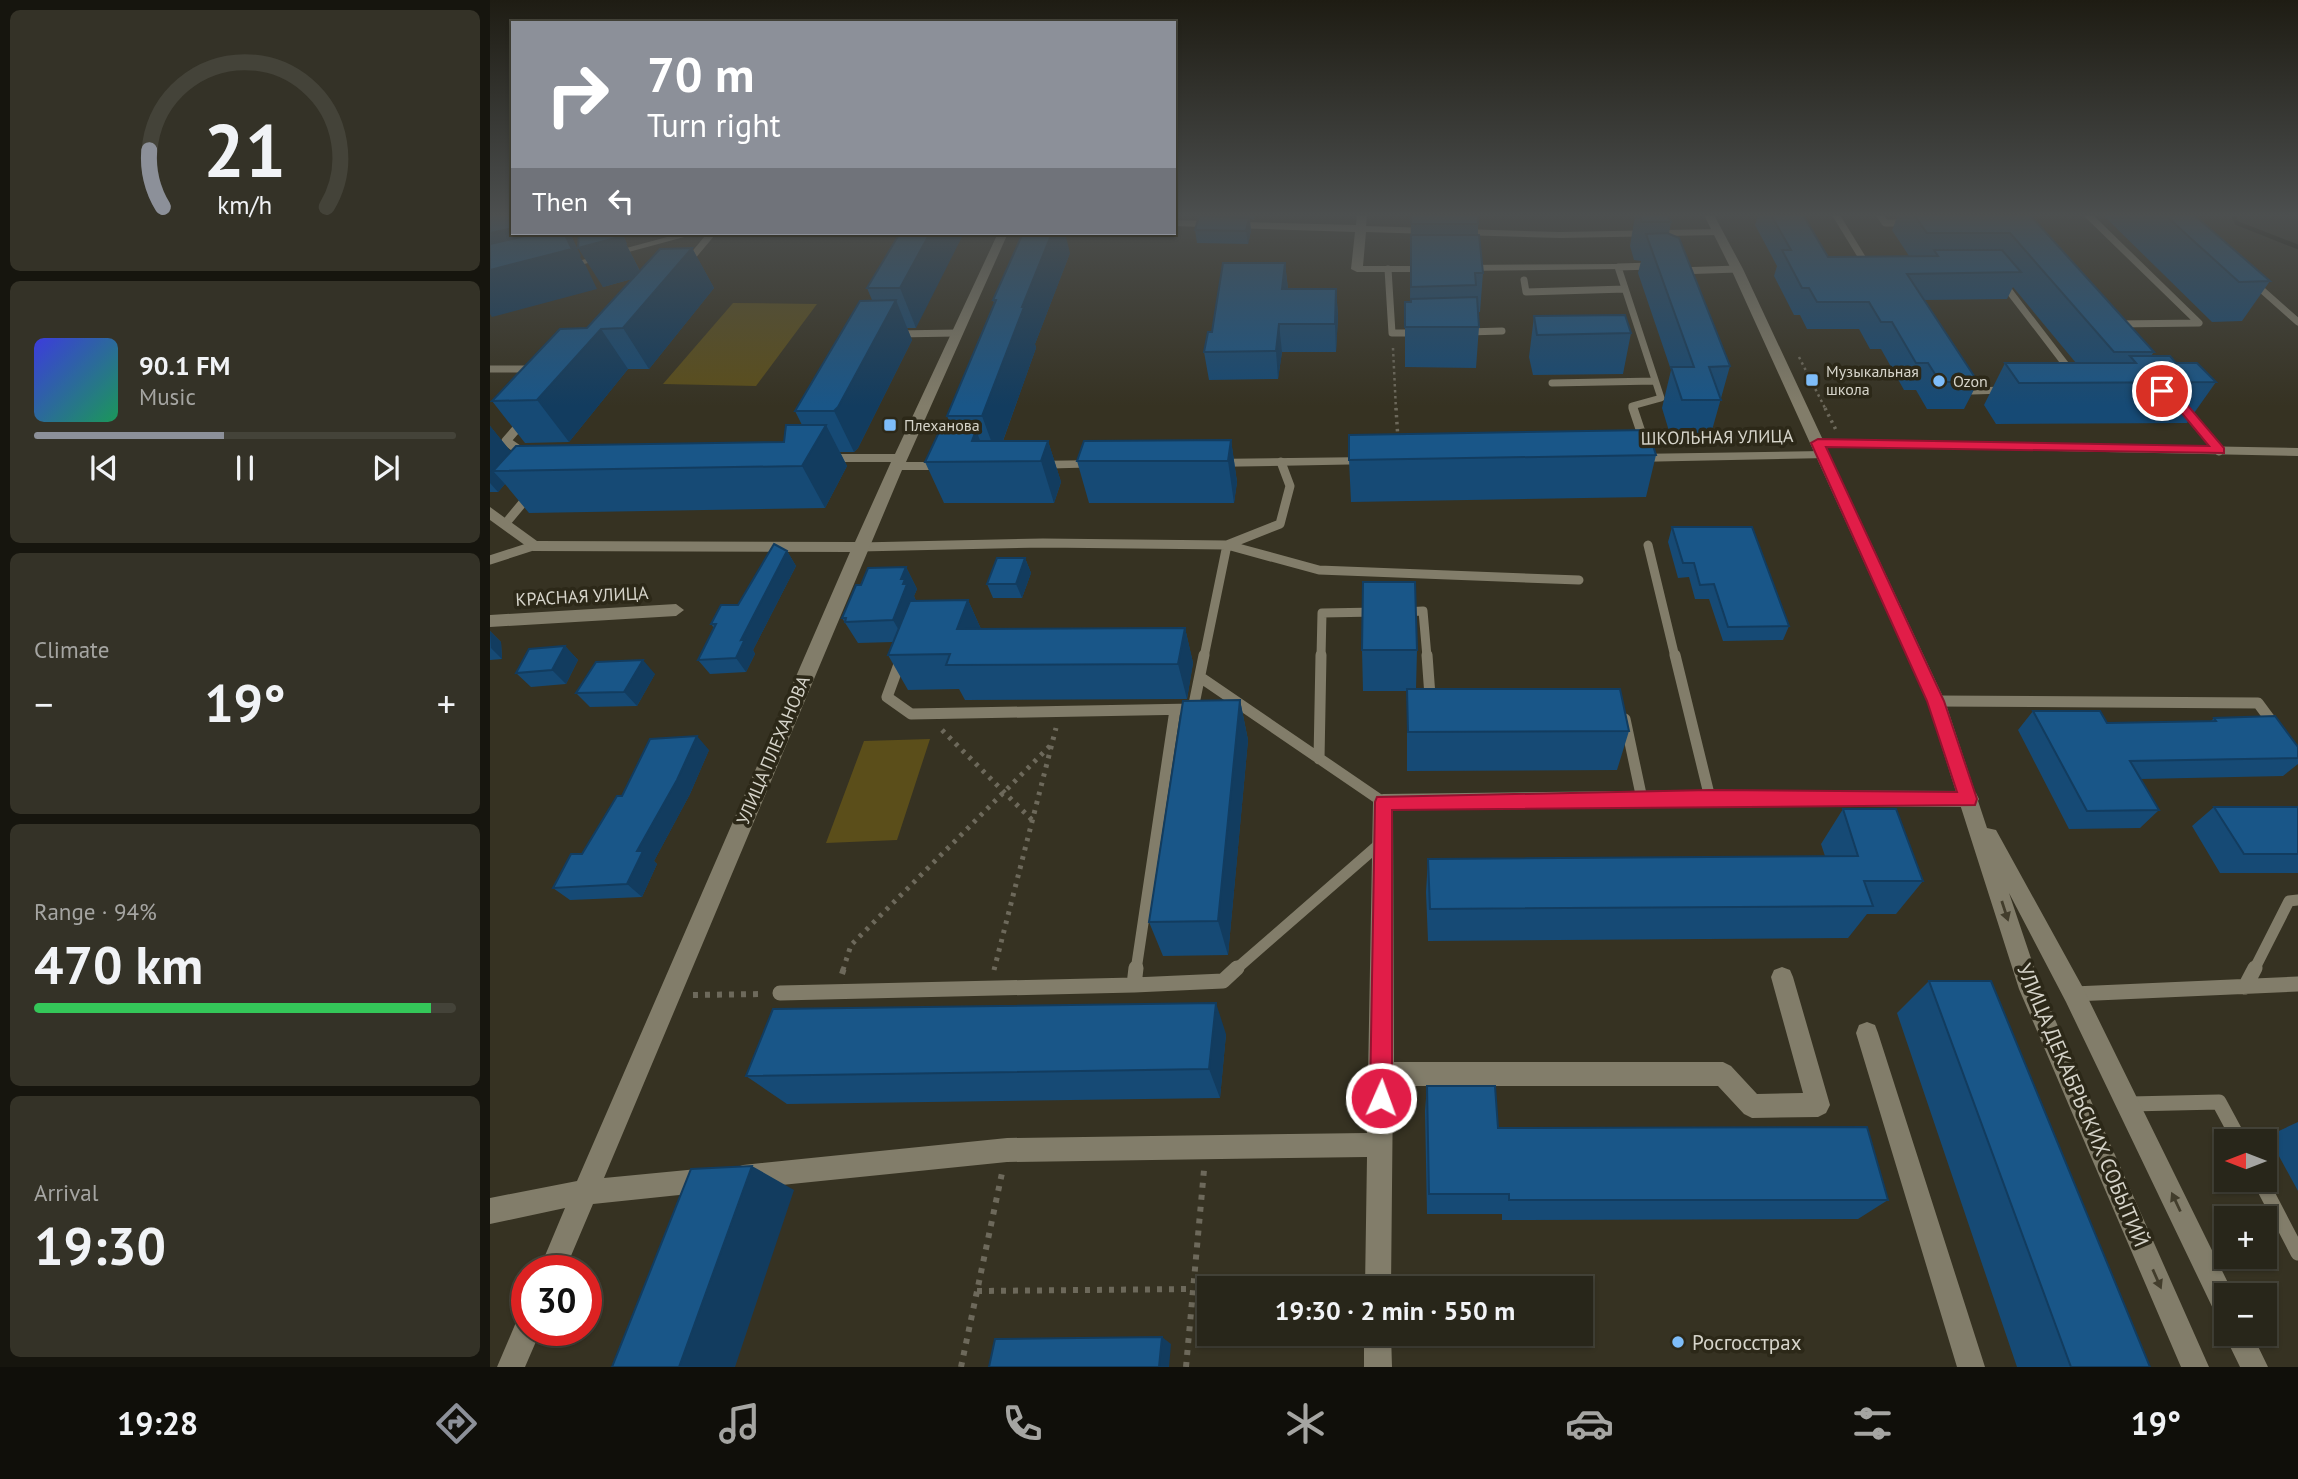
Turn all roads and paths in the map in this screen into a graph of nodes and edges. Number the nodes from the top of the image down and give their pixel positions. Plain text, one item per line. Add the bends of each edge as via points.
1 (982, 279) edge
2 (1389, 279) edge
3 (1622, 279) edge
4 (1742, 279) edge
5 (2000, 279) edge
6 (2154, 279) edge
7 (2250, 279) edge
8 (1524, 280) dead end
9 (1625, 289) junction
10 (2298, 322) edge
11 (2102, 325) edge
12 (1502, 331) dead end
13 (1419, 332) edge
14 (1461, 332) edge
15 (957, 333) junction
16 (1392, 333) junction
17 (892, 334) edge
18 (544, 368) edge
19 (490, 369) edge
20 (2077, 379) edge
21 (1655, 381) junction
22 (1552, 383) dead end
23 (2010, 390) edge
24 (1972, 391) edge
25 (2171, 398) edge
26 (534, 410) edge
27 (1820, 449) junction
28 (2219, 451) junction
29 (2298, 452) edge
30 (1649, 457) junction
31 (808, 458) edge
32 (1621, 458) edge
33 (1399, 461) joint
34 (899, 462) junction
35 (1281, 462) junction
36 (1199, 463) edge
37 (538, 464) edge
38 (1116, 464) edge
39 (1020, 465) edge
40 (965, 466) edge
41 (541, 482) edge
42 (490, 512) edge
43 (506, 523) junction
44 (1227, 545) junction
45 (1648, 545) dead end
46 (533, 546) junction
47 (860, 547) junction
48 (490, 559) edge
49 (1579, 580) dead end
50 (676, 610) dead end
51 (490, 621) edge
52 (906, 648) edge
53 (1199, 677) junction
54 (1936, 701) junction
55 (1623, 706) edge
56 (1446, 708) edge
57 (1175, 710) junction
58 (1060, 712) junction
59 (926, 714) junction
60 (2282, 734) edge
61 (1052, 744) junction
62 (1319, 759) junction
63 (1004, 792) junction
64 (1710, 798) junction
65 (1642, 799) junction
66 (1969, 799) junction
67 (1384, 802) junction
68 (1032, 821) junction
69 (1383, 841) junction
70 (2298, 900) edge
71 (1782, 977) dead end
72 (2298, 984) edge
73 (1134, 985) junction
74 (2245, 987) junction
75 (990, 988) junction
76 (837, 992) junction
77 (780, 993) joint
78 (2074, 994) junction
79 (692, 995) dead end
80 (1867, 1033) dead end
81 (1382, 1074) junction
82 (2130, 1104) junction
83 (2234, 1129) edge
84 (1378, 1145) junction
85 (1206, 1148) junction
86 (1007, 1150) junction
87 (585, 1192) junction
88 (2266, 1192) edge
89 (490, 1211) edge
90 (2298, 1253) edge
91 (558, 1255) edge
92 (1378, 1276) edge
93 (2214, 1283) edge
94 (1193, 1289) junction
95 (977, 1291) junction
96 (520, 1346) edge
97 (1378, 1346) edge
98 (2244, 1346) edge
99 (511, 1367) edge
100 (961, 1367) edge
101 (1186, 1367) edge
102 (1378, 1367) edge
103 (1971, 1367) edge
104 (2195, 1367) edge
105 (2254, 1367) edge

1 - 15 street, УЛИЦА ПЛЕХАНОВА
2 - 16 lane
3 - 9 lane
4 - 27 street, УЛИЦА ДЕКАБРЬСКИХ СОБЫТИЙ
5 - 20 lane
6 - 11 lane via 2199,323
7 - 10 lane
8 - 9 lane via 1526,292
9 - 21 lane
12 - 14 lane
13 - 16 lane
15 - 17 lane
15 - 34 street, УЛИЦА ПЛЕХАНОВА
16 - 33 path
18 - 19 lane
21 - 22 lane
21 - 30 lane via 1661,398 1632,406
23 - 24 lane
25 - 28 lane
26 - 37 lane via 502,441
27 - 28 street, ШКОЛЬНАЯ УЛИЦА
27 - 30 street, ШКОЛЬНАЯ УЛИЦА
27 - 54 street, УЛИЦА ДЕКАБРЬСКИХ СОБЫТИЙ
28 - 29 street, ШКОЛЬНАЯ УЛИЦА
30 - 32 street, ШКОЛЬНАЯ УЛИЦА
31 - 34 street
33 - 35 street
34 - 40 street
34 - 47 street, УЛИЦА ПЛЕХАНОВА
35 - 36 street
35 - 44 lane via 1290,486 1280,524
38 - 39 street
41 - 43 lane
42 - 43 street
43 - 46 street
44 - 47 lane
44 - 49 lane via 1319,570
44 - 53 lane
45 - 64 lane
46 - 47 street
46 - 48 lane
47 - 87 street, УЛИЦА ПЛЕХАНОВА
50 - 51 street, КРАСНАЯ УЛИЦА
52 - 59 lane via 887,697 911,714
53 - 57 lane via 1193,709
53 - 62 lane
54 - 60 lane via 2258,703
54 - 66 street, УЛИЦА ДЕКАБРЬСКИХ СОБЫТИЙ
55 - 65 lane
56 - 62 lane via 1430,696 1423,611 1322,613
57 - 58 lane
57 - 73 lane
58 - 59 lane
58 - 61 path
59 - 63 path
61 - 63 path
61 - 68 path
62 - 67 lane
63 - 68 path
63 - 76 path via 851,945
64 - 65 street
64 - 66 street
65 - 67 street
66 - 78 street, УЛИЦА ДЕКАБРЬСКИХ СОБЫТИЙ
66 -> 104 street, УЛИЦА ДЕКАБРЬСКИХ СОБЫТИЙ via 2030,989
67 - 69 street
68 - 75 path
69 - 73 lane via 1223,981
69 - 81 street
70 - 74 lane via 2289,901
71 - 81 street via 1818,1105 1752,1107 1723,1074
72 - 74 lane
73 - 75 lane
74 - 78 lane
75 - 76 lane
76 - 77 lane
77 - 79 path
78 - 82 street, УЛИЦА ДЕКАБРЬСКИХ СОБЫТИЙ
80 - 103 street
81 - 84 street
82 - 83 lane via 2219,1102
93 -> 82 street, УЛИЦА ДЕКАБРЬСКИХ СОБЫТИЙ
84 - 85 street
84 - 92 street
85 - 86 street
85 - 94 path
86 - 87 street
86 - 95 path
87 - 89 street
87 - 91 street, УЛИЦА ПЛЕХАНОВА
88 - 90 lane
94 - 95 path
94 - 101 path
95 - 100 path
96 - 99 street
97 - 102 street
98 - 105 street

